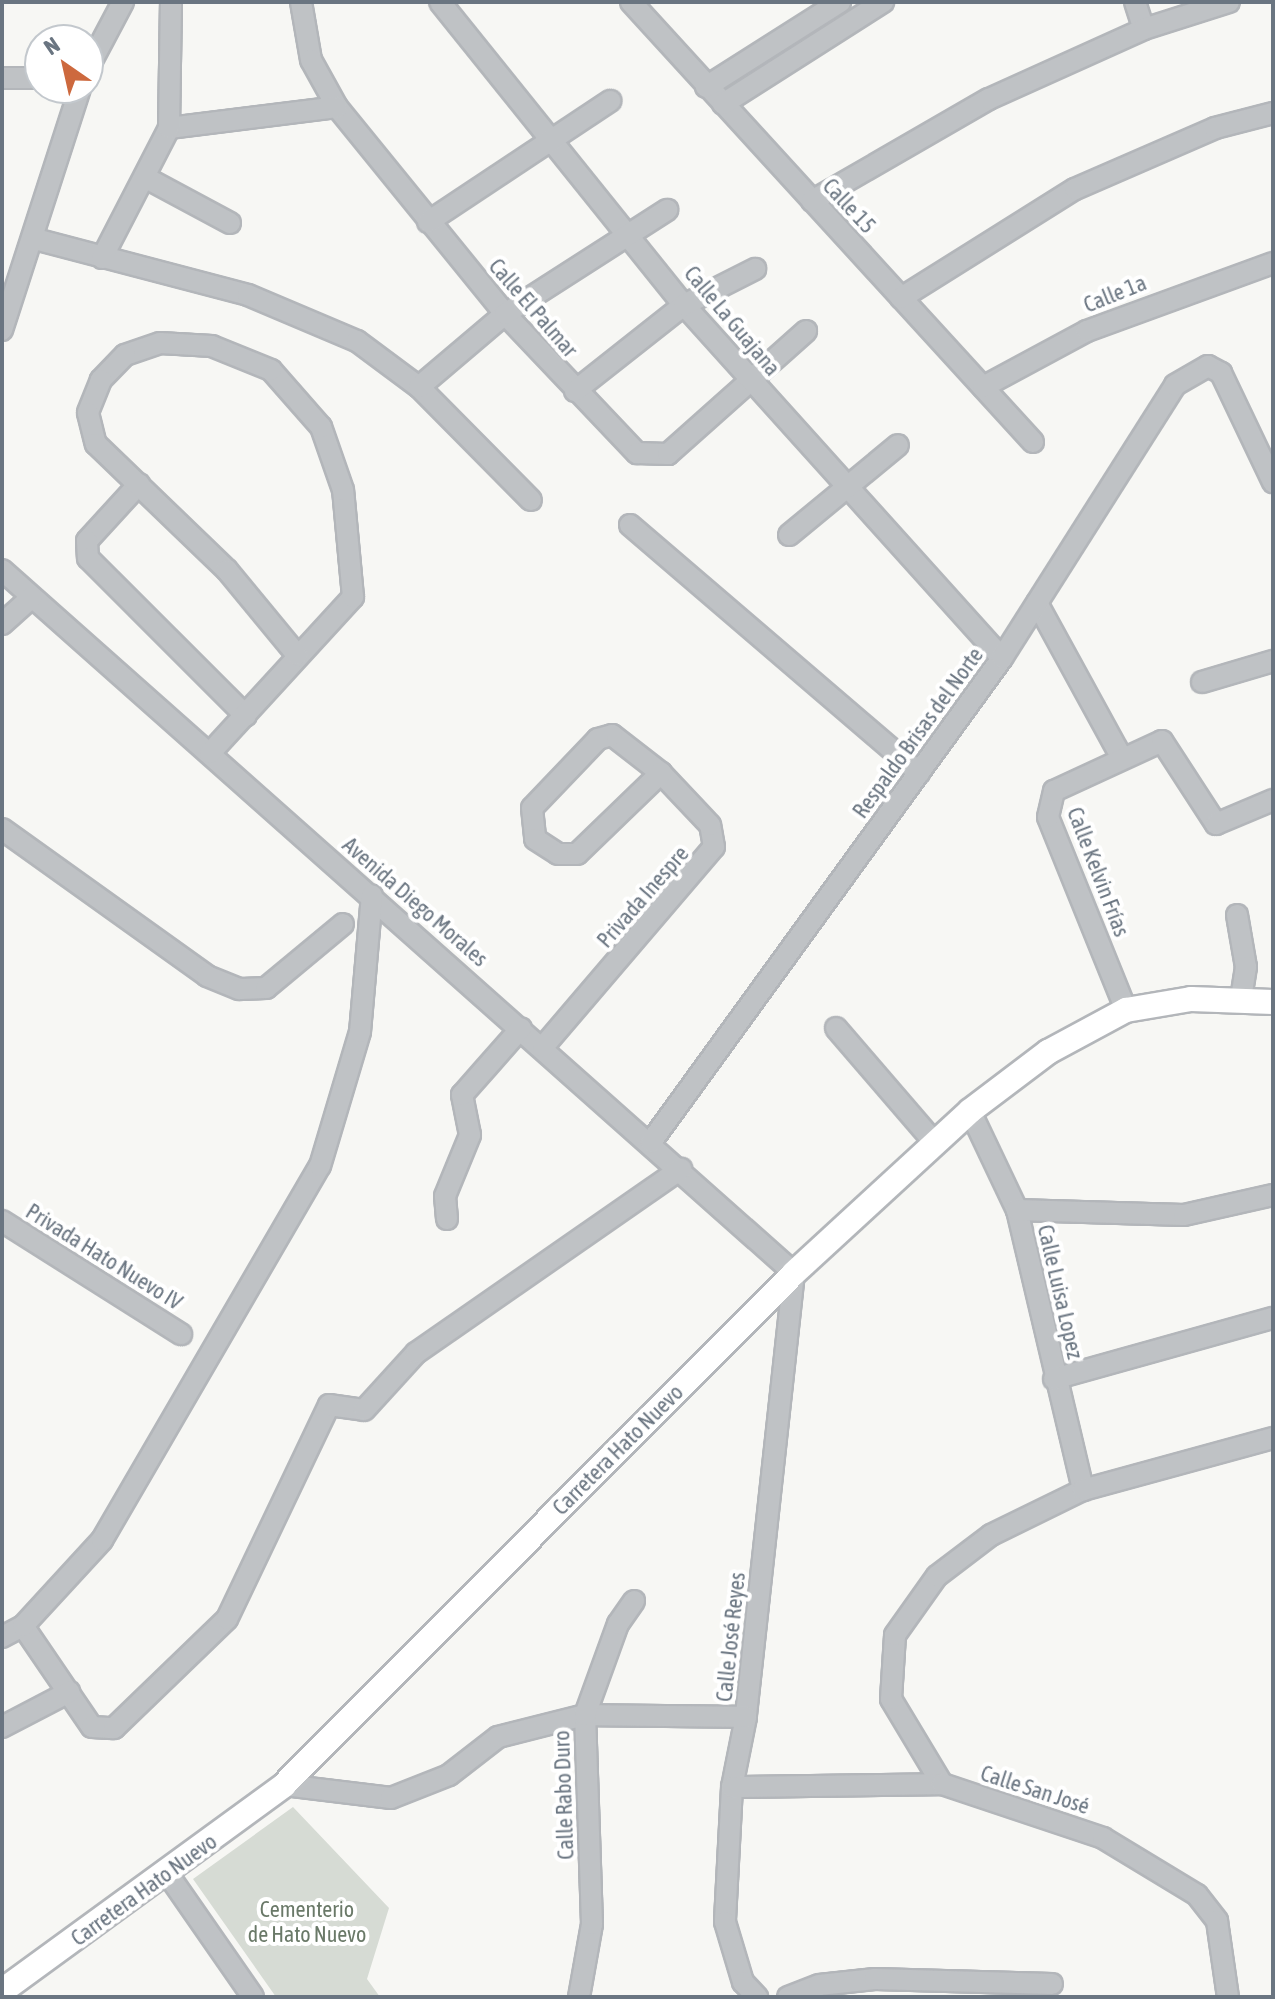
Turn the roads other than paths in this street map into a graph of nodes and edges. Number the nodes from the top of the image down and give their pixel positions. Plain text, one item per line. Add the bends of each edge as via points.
1 (123, 2) edge
2 (171, 2) edge
3 (301, 2) edge
4 (440, 2) edge
5 (631, 2) edge
6 (840, 2) edge
7 (1135, 2) edge
8 (1229, 2) edge
9 (878, 3) edge
10 (1144, 29) junction
11 (104, 38) edge
12 (2, 78) edge
13 (24, 78) edge
14 (706, 87) junction
15 (610, 101) dead end
16 (75, 104) edge
17 (723, 104) junction
18 (337, 107) junction
19 (1273, 113) edge
20 (169, 128) junction
21 (556, 143) junction
22 (148, 179) junction
23 (812, 201) junction
24 (667, 210) dead end
25 (428, 222) junction
26 (230, 223) dead end
27 (633, 236) junction
28 (35, 239) junction
29 (102, 258) junction
30 (1273, 263) edge
31 (755, 269) dead end
32 (901, 298) junction
33 (684, 305) junction
34 (505, 314) junction
35 (2, 330) edge
36 (806, 331) dead end
37 (751, 381) junction
38 (419, 387) junction
39 (983, 387) junction
40 (575, 391) junction
41 (1033, 442) dead end
42 (898, 445) dead end
43 (1273, 482) edge
44 (139, 484) junction
45 (847, 487) junction
46 (531, 500) dead end
47 (630, 525) dead end
48 (789, 535) dead end
49 (2, 570) edge
50 (32, 597) junction
51 (1037, 603) junction
52 (2, 624) edge
53 (297, 655) junction
54 (1002, 658) junction
55 (1273, 661) edge
56 (1202, 682) dead end
57 (246, 716) junction
58 (210, 753) junction
59 (1122, 758) junction
60 (661, 773) junction
61 (919, 773) junction
62 (1273, 800) edge
63 (2, 829) edge
64 (372, 896) junction
65 (1237, 915) dead end
66 (343, 924) dead end
67 (1241, 1000) junction
68 (1273, 1002) edge
69 (1126, 1010) junction
70 (521, 1028) junction
71 (836, 1028) dead end
72 (543, 1047) junction
73 (970, 1111) junction
74 (651, 1142) junction
75 (935, 1143) junction
76 (681, 1169) junction
77 (1273, 1195) edge
78 (1017, 1210) junction
79 (447, 1219) dead end
80 (2, 1221) edge
81 (794, 1273) junction
82 (1273, 1318) edge
83 (181, 1334) dead end
84 (1054, 1379) junction
85 (1273, 1438) edge
86 (1083, 1490) junction
87 (634, 1601) dead end
88 (23, 1626) junction
89 (2, 1637) edge
90 (69, 1692) junction
91 (585, 1715) junction
92 (746, 1717) junction
93 (2, 1727) edge
94 (942, 1784) junction
95 (284, 1785) junction
96 (732, 1787) junction
97 (169, 1876) junction
98 (1052, 1984) dead end
99 (880, 1988) edge
100 (2, 1991) edge
101 (253, 1997) edge
102 (579, 1997) edge
103 (757, 1997) edge
104 (788, 1997) edge
105 (1228, 1997) edge

1 - 11 street
2 - 20 street
3 - 18 street, Calle El Palmar via 311,60
4 - 21 street, Calle La Guajana
5 - 14 street, Calle 15
6 - 14 street
7 - 10 street
8 - 10 street
9 - 17 street
10 - 23 street via 989,99
12 - 13 street
14 - 17 street, Calle 15
15 - 21 street
16 - 28 street
17 - 23 street, Calle 15
18 - 20 street
18 - 25 street, Calle El Palmar
19 - 32 street via 1215,128 1075,189
20 - 22 street
21 - 25 street
21 - 27 street, Calle La Guajana
22 - 26 street
22 - 29 street
23 - 32 street, Calle 15
24 - 27 street
25 - 34 street, Calle El Palmar
27 - 33 street, Calle La Guajana
27 - 34 street
28 - 29 street
28 - 35 street
29 - 38 street via 248,295 357,341
30 - 39 street, Calle 1a via 1087,331
31 - 33 street
32 - 39 street, Calle 15
33 - 37 street, Calle La Guajana
33 - 40 street
34 - 38 street
34 - 40 street, Calle El Palmar
36 - 37 street, Calle El Palmar
37 - 40 street, Calle El Palmar via 668,454 655,457 637,453
37 - 45 street, Calle La Guajana
38 - 46 street
39 - 41 street, Calle 15
42 - 45 street
43 - 51 street, Respaldo Brisas del Norte via 1221,373 1208,366 1175,385
44 - 53 street via 227,570
44 - 53 street via 96,444 88,413 101,380 125,355 160,343 212,346 271,370 321,427 343,490 356,578 353,597
44 - 57 street via 87,541 88,558
45 - 48 street
45 - 54 street, Calle La Guajana
47 - 61 street
49 - 50 street, Avenida Diego Morales
50 - 52 street
50 - 58 street, Avenida Diego Morales
51 - 54 street, Respaldo Brisas del Norte
51 - 59 street
53 - 57 street
54 - 61 street, Respaldo Brisas del Norte
55 - 56 street
57 - 58 street
58 - 64 street, Avenida Diego Morales
59 - 62 street, Calle Kelvin Frías via 1162,741 1216,824
59 - 69 street, Calle Kelvin Frías via 1054,791 1048,803
60 - 60 street, Privada Inespre via 612,735 598,739 532,808 535,839 558,854 590,848
60 - 72 street, Privada Inespre via 710,825 714,847
61 - 74 street, Respaldo Brisas del Norte
63 - 66 street via 207,976 239,989 266,988
64 - 70 street, Avenida Diego Morales
64 - 88 street via 360,1032 320,1166 102,1540
65 - 67 street via 1246,967
67 - 68 main road, Carretera Hato Nuevo
67 - 69 main road, Carretera Hato Nuevo
69 - 73 main road, Carretera Hato Nuevo via 1048,1052
70 - 72 street, Avenida Diego Morales
70 - 79 street via 462,1095 470,1135 445,1196
71 - 75 street
72 - 74 street, Avenida Diego Morales
73 - 75 main road, Carretera Hato Nuevo
73 - 78 street, Calle Luisa Lopez
74 - 76 street, Avenida Diego Morales
75 - 81 main road, Carretera Hato Nuevo
76 - 81 street, Avenida Diego Morales
76 - 90 street via 416,1353 364,1410 329,1405 227,1619 153,1697 102,1731
77 - 78 street via 1184,1215
78 - 84 street, Calle Luisa Lopez
80 - 83 street, Privada Hato Nuevo IV
81 - 92 street, Calle José Reyes
81 - 95 main road, Carretera Hato Nuevo
82 - 84 street
84 - 86 street, Calle Luisa Lopez
85 - 86 street
86 - 94 street via 991,1535 937,1576 895,1635 891,1699
87 - 91 street, Calle Rabo Duro via 618,1624
88 - 89 street
88 - 90 street
90 - 93 street
91 - 92 street
91 - 95 street via 498,1737 449,1775 391,1798
91 - 102 street, Calle Rabo Duro via 592,1924
92 - 96 street, Calle José Reyes
94 - 96 street, Calle San José
94 - 105 street, Calle San José via 1103,1838 1178,1877 1217,1921
95 - 97 main road, Carretera Hato Nuevo
96 - 103 street, Calle José Reyes via 725,1922 743,1982
97 - 100 main road, Carretera Hato Nuevo
97 - 101 street
98 - 99 street
99 - 104 street via 819,1985

